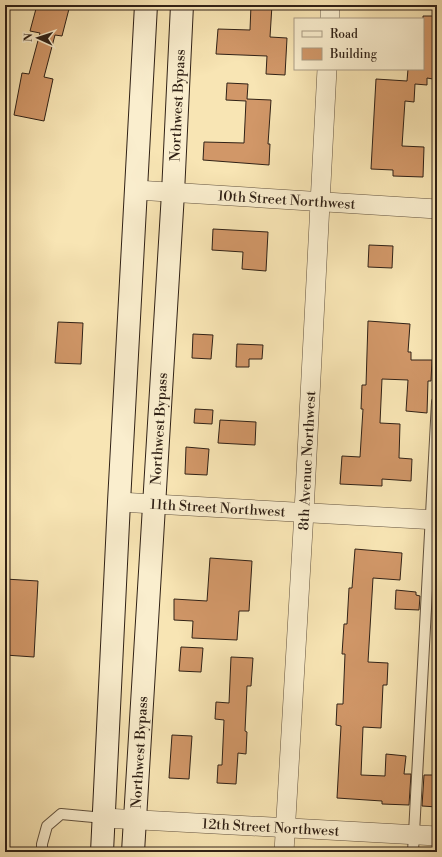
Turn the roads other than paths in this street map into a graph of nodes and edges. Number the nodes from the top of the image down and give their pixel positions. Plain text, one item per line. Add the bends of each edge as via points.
1 (146, 5) edge
2 (182, 5) edge
3 (330, 5) edge
4 (330, 18) edge
5 (327, 70) edge
6 (136, 190) junction
7 (173, 193) junction
8 (321, 202) junction
9 (437, 209) edge
10 (437, 402) edge
11 (119, 502) junction
12 (155, 504) junction
13 (304, 512) junction
14 (434, 520) edge
15 (104, 818) junction
16 (135, 819) junction
17 (285, 828) junction
18 (437, 836) edge
19 (413, 844) edge
20 (42, 852) edge
21 (102, 852) edge
22 (133, 852) edge
23 (284, 852) edge

1 - 6 main road
2 - 7 main road, Northwest Bypass
3 - 4 street
5 - 8 street, 8th Avenue Northwest
6 - 7 street, 10th Street Northwest
6 - 11 main road
7 - 8 street, 10th Street Northwest
7 - 12 main road, Northwest Bypass
8 - 9 street, 10th Street Northwest
8 - 13 street, 8th Avenue Northwest
10 - 14 lane
11 - 12 street, 11th Street Northwest
11 - 15 main road
12 - 13 street, 11th Street Northwest
12 - 16 main road, Northwest Bypass
13 - 14 street, 11th Street Northwest
13 - 17 street, 8th Avenue Northwest
14 - 19 lane
15 - 16 street, 12th Street Northwest
15 - 20 lane via 61,814 47,826
15 - 21 main road
16 - 17 street, 12th Street Northwest
16 - 22 main road, Northwest Bypass
17 - 19 street, 12th Street Northwest
17 - 23 street, 8th Avenue Northwest
18 - 19 street, 12th Street Northwest

